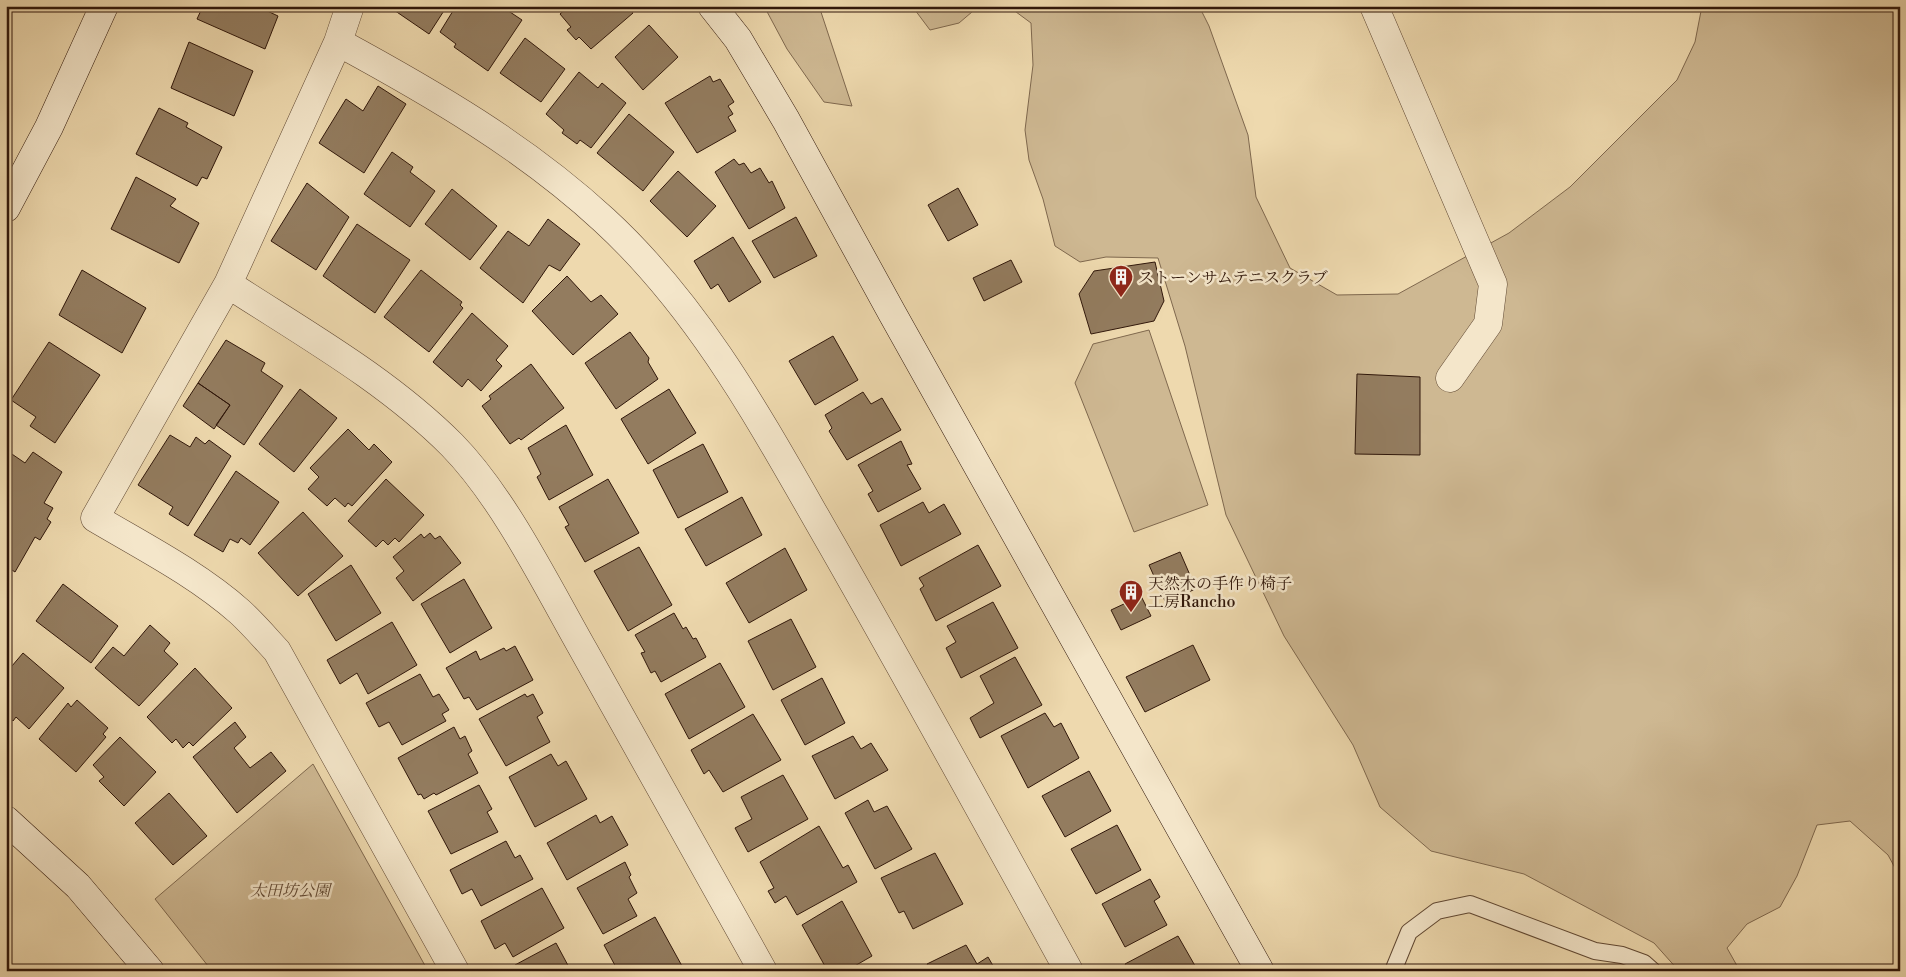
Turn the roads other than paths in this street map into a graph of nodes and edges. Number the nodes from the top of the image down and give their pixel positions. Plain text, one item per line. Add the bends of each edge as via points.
1 (104, 6) edge
2 (350, 6) edge
3 (712, 6) edge
4 (1374, 6) edge
5 (338, 42) junction
6 (6, 208) edge
7 (228, 284) junction
8 (1450, 378) dead end
9 (6, 820) edge
10 (150, 971) edge
11 (455, 971) edge
12 (763, 971) edge
13 (1069, 971) edge
14 (1260, 971) edge
15 (1393, 971) edge
16 (1654, 971) edge

1 - 6 street via 49,127
2 - 5 street
3 - 14 street via 738,39 786,120
4 - 8 street via 1493,284 1488,324
5 - 7 street
5 - 13 street via 481,125 564,186 643,260 707,337 755,410
7 - 11 street via 95,518 214,592 277,651
7 - 12 street via 414,408 454,447 484,484 553,596
9 - 10 street via 78,886
15 - 16 lane via 1409,932 1437,910 1470,904 1596,951 1622,954

